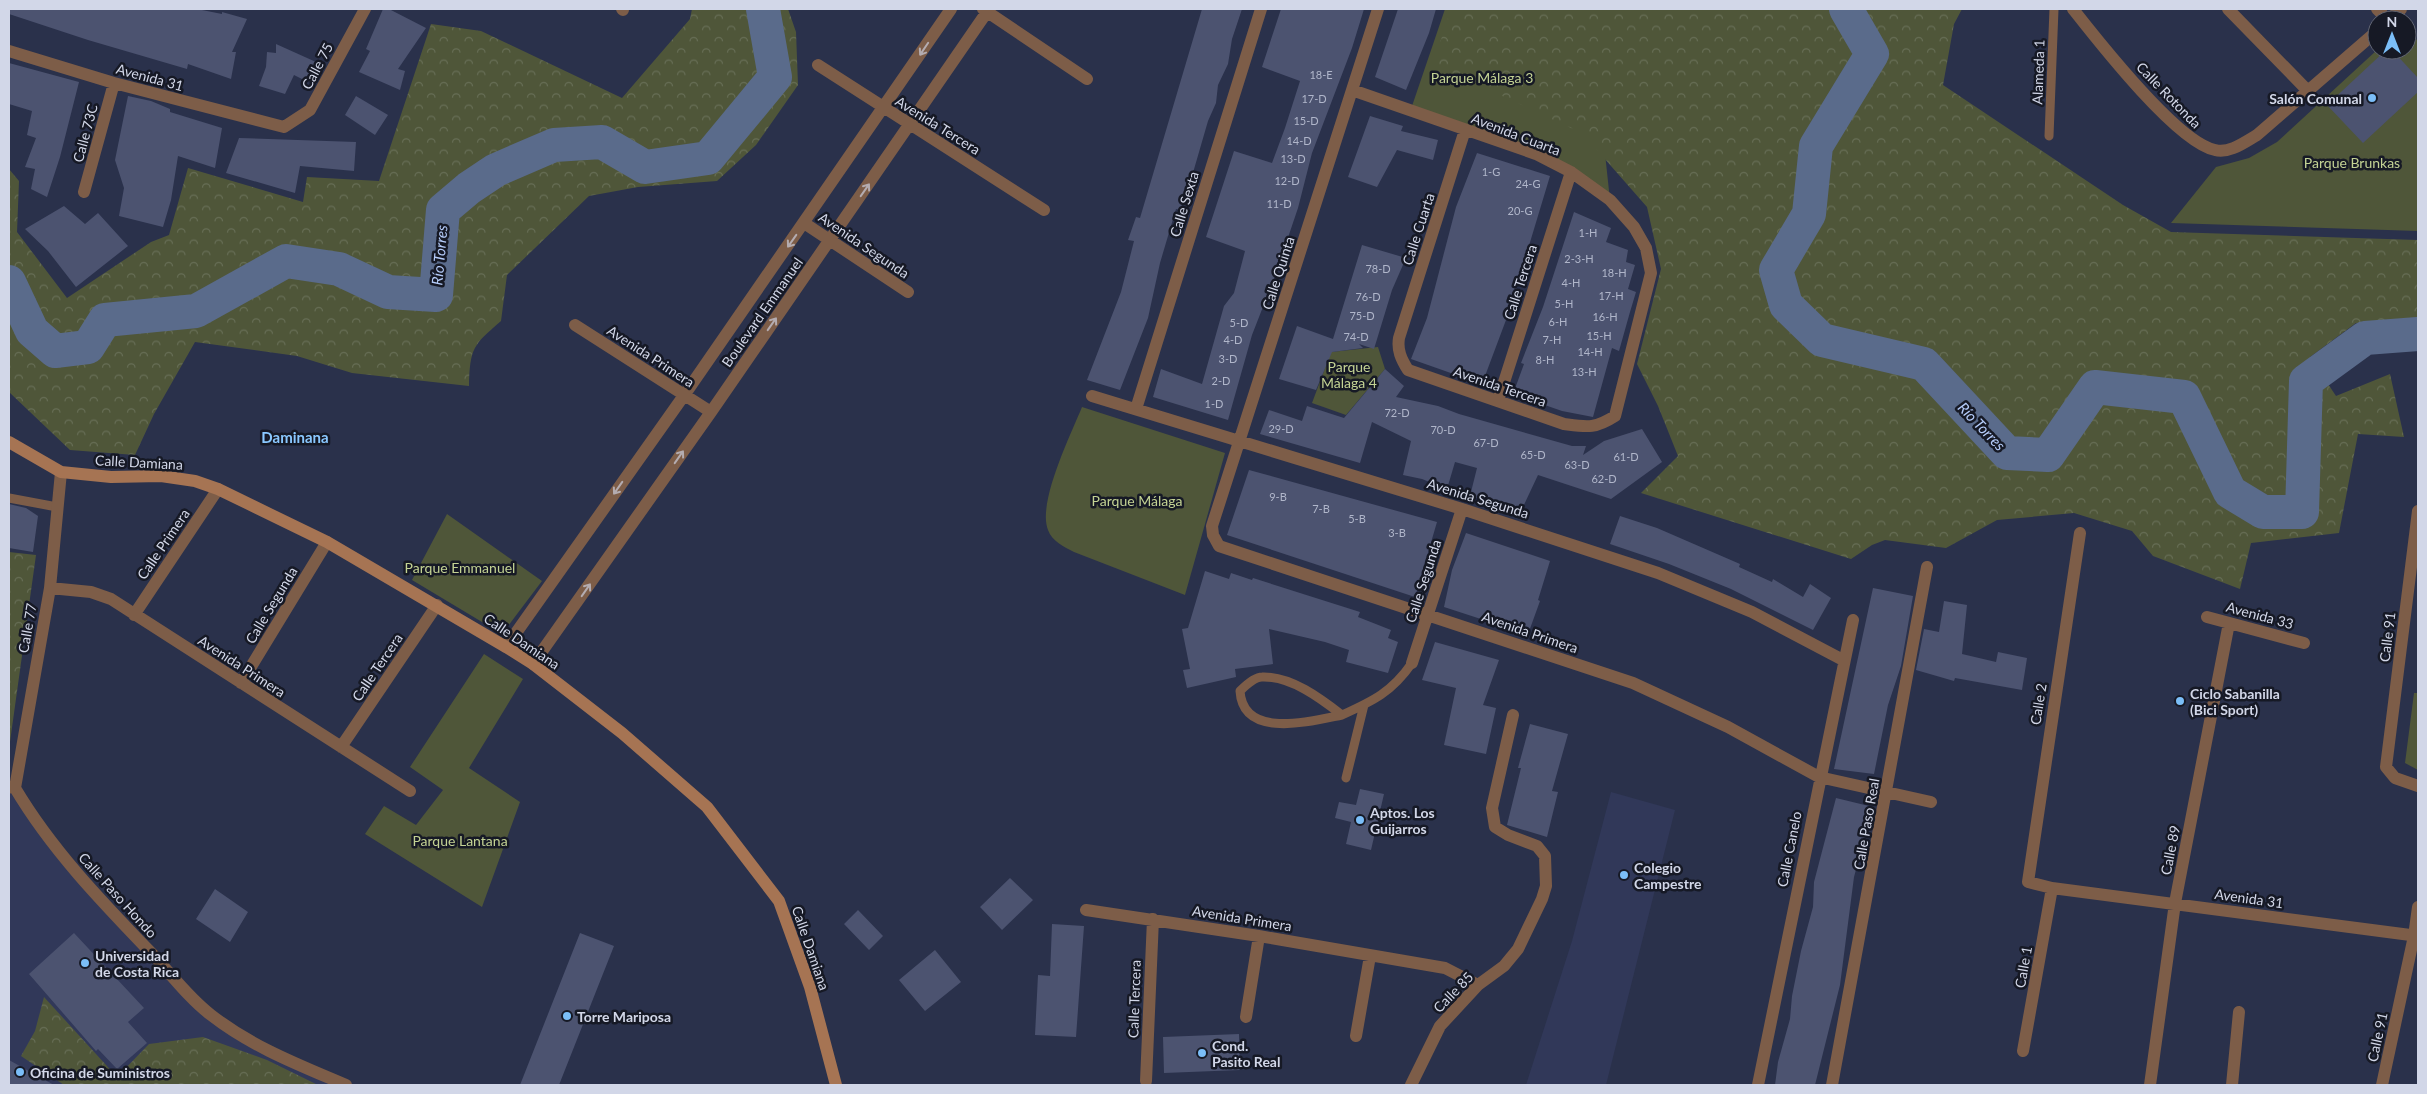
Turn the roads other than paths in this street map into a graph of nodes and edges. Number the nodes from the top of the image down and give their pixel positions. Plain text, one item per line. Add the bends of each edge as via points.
1 (365, 9) edge
2 (951, 9) edge
3 (1261, 9) edge
4 (1378, 9) edge
5 (2054, 9) edge
6 (2073, 9) edge
7 (2228, 9) edge
8 (986, 10) edge
9 (2367, 40) edge
10 (9, 51) edge
11 (818, 65) dead end
12 (1087, 79) dead end
13 (114, 83) junction
14 (1352, 90) junction
15 (2308, 91) junction
16 (884, 108) junction
17 (909, 125) junction
18 (284, 127) joint
19 (1465, 130) junction
20 (2049, 136) dead end
21 (1571, 172) junction
22 (84, 192) dead end
23 (1044, 210) dead end
24 (804, 223) junction
25 (830, 240) junction
26 (908, 292) dead end
27 (575, 325) dead end
28 (1399, 338) joint
29 (684, 394) junction
30 (1092, 396) dead end
31 (1498, 401) junction
32 (1136, 409) junction
33 (711, 412) junction
34 (1615, 416) joint
35 (1240, 441) junction
36 (9, 442) edge
37 (61, 472) junction
38 (218, 489) junction
39 (9, 498) edge
40 (57, 507) junction
41 (1462, 509) junction
42 (2418, 510) edge
43 (2080, 533) dead end
44 (327, 542) junction
45 (1219, 546) joint
46 (1927, 567) dead end
47 (50, 588) junction
48 (437, 605) junction
49 (1427, 613) junction
50 (134, 615) junction
51 (2207, 616) dead end
52 (1853, 620) dead end
53 (2229, 623) junction
54 (2304, 643) dead end
55 (506, 646) junction
56 (1843, 660) junction
57 (1412, 663) joint
58 (533, 664) junction
59 (241, 683) junction
60 (1364, 705) junction
61 (1342, 714) junction
62 (1513, 716) dead end
63 (341, 747) junction
64 (1819, 777) junction
65 (1346, 778) dead end
66 (2418, 786) edge
67 (12, 788) edge
68 (410, 791) dead end
69 (1887, 792) junction
70 (1931, 802) dead end
71 (2026, 879) joint
72 (2052, 888) junction
73 (2175, 904) junction
74 (2418, 907) edge
75 (1086, 910) dead end
76 (1153, 919) junction
77 (1259, 936) junction
78 (2416, 936) edge
79 (1370, 956) junction
80 (1478, 985) junction
81 (2239, 1012) dead end
82 (1246, 1017) dead end
83 (1356, 1036) dead end
84 (2023, 1051) dead end
85 (1146, 1081) dead end
86 (346, 1085) edge
87 (836, 1085) edge
88 (1411, 1085) edge
89 (1758, 1085) edge
90 (1832, 1085) edge
91 (2150, 1085) edge
92 (2232, 1085) edge
93 (2382, 1085) edge

1 - 18 street, Calle 75 via 310,110
2 -> 16 street, Boulevard Emmanuel
3 - 32 street, Calle Sexta
4 - 14 street, Calle Quinta
5 - 20 lane, Alameda 1
6 - 15 street, Calle Rotonda via 2172,123 2196,144 2216,151 2234,148 2257,135
7 - 15 street
8 - 12 street
8 - 17 street, Boulevard Emmanuel
9 - 15 street, Calle Rotonda
10 - 13 street, Avenida 31
11 - 16 street, Avenida Tercera
13 - 18 street, Avenida 31
13 - 22 street, Calle 73C
14 - 19 street, Avenida Cuarta
14 - 35 street, Calle Quinta
16 - 17 street, Avenida Tercera
16 - 24 street, Boulevard Emmanuel
17 - 23 street, Avenida Tercera
25 -> 17 street, Boulevard Emmanuel
19 - 21 street, Avenida Cuarta via 1536,154
19 - 28 street, Calle Cuarta
21 - 31 street, Calle Tercera
21 - 34 street, Avenida Cuarta via 1610,200 1634,227 1646,248 1651,273
24 - 25 street, Avenida Segunda
24 -> 29 street, Boulevard Emmanuel
25 - 26 street, Avenida Segunda
33 -> 25 street, Boulevard Emmanuel
27 - 29 street, Avenida Primera
28 - 31 street, Avenida Tercera via 1397,348 1408,370
29 - 33 street, Avenida Primera
29 -> 55 street, Boulevard Emmanuel
30 - 32 street, Avenida Segunda
31 - 34 street, Avenida Tercera via 1564,424 1589,428
32 - 35 street, Avenida Segunda
58 -> 33 street, Boulevard Emmanuel
35 - 41 street, Avenida Segunda
35 - 45 street, Calle Quinta via 1212,526
36 - 37 street, Calle Damiana
37 - 38 street, Calle Damiana via 111,477 161,476 195,481
37 - 40 street, Calle 77
38 - 44 street, Calle Damiana
38 - 50 street, Calle Primera
39 - 40 lane
40 - 47 street, Calle 77
41 - 49 street, Calle Segunda
41 - 56 street, Avenida Segunda via 1658,573 1752,612
42 - 66 street, Calle 91 via 2386,766 2395,778
43 - 71 street, Calle 2
44 - 48 street, Calle Damiana
44 - 59 street, Calle Segunda
45 - 49 street, Avenida Primera
46 - 69 street, Calle Paso Real
47 - 50 street, Avenida Primera via 91,592 111,599
47 - 67 street, Calle 77
48 - 55 street, Calle Damiana
48 - 63 street, Calle Tercera
49 - 57 street, Calle Segunda
49 - 64 street, Avenida Primera via 1633,683 1728,727
50 - 59 street, Avenida Primera
51 - 53 street, Avenida 33
52 - 56 street, Calle Canelo
53 - 54 street, Avenida 33
53 - 73 street, Calle 89
55 - 58 street, Calle Damiana
56 - 64 street, Calle Canelo
57 - 60 lane via 1384,695
58 - 87 street, Calle Damiana via 622,733 707,807 779,901 810,987
59 - 63 street, Avenida Primera
60 - 61 lane
60 - 65 lane
61 - 61 lane via 1287,725 1267,722 1251,714 1241,701 1240,691 1261,676 1283,680 1322,699
62 - 80 street, Calle 85 via 1492,808 1496,827 1538,846 1545,856 1546,886 1518,949 1504,966
63 - 68 street, Avenida Primera
64 - 69 street, Avenida Primera
64 - 89 street, Calle Canelo
67 - 86 street, Calle Paso Hondo via 56,849 210,1014 250,1042
69 - 70 street, Avenida Primera
69 - 90 street, Calle Paso Real
71 - 72 street, Avenida 31 via 2031,884
72 - 73 street, Avenida 31
72 - 84 street, Calle 1
73 - 78 street, Avenida 31
73 - 91 street, Calle 89
74 - 78 street, Calle 91
75 - 76 street, Avenida Primera
76 - 77 street, Avenida Primera
76 - 85 street, Calle Tercera
77 - 79 street, Avenida Primera
77 - 82 street
78 - 93 street, Calle 91
79 - 80 street, Avenida Primera via 1446,968
79 - 83 street
80 - 88 street, Calle 85 via 1440,1026
81 - 92 street

